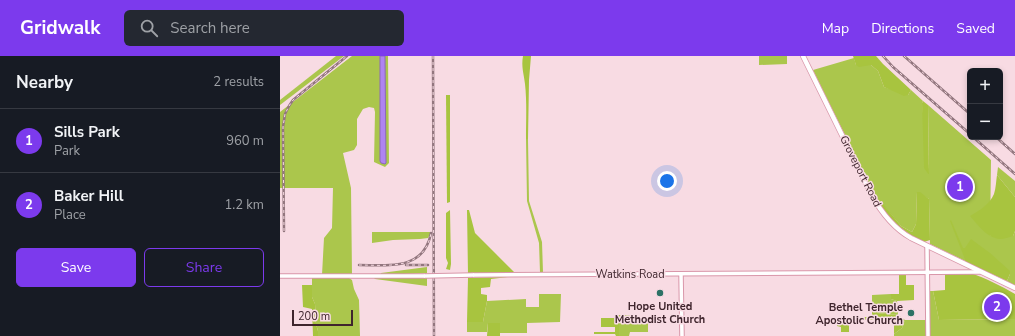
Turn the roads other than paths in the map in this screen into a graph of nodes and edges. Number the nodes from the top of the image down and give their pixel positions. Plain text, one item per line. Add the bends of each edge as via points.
1 (803, 56) edge
2 (927, 246) junction
3 (927, 272) junction
4 (980, 272) junction
5 (681, 274) junction
6 (280, 276) edge
7 (1015, 288) edge
8 (682, 336) edge
9 (928, 336) edge

1 - 2 main road, Groveport Road via 881,211 902,232
2 - 3 street
2 - 4 main road, Groveport Road
3 - 4 street, Watkins Road
3 - 5 street, Watkins Road
3 - 9 street
4 - 7 main road, Groveport Road
5 - 6 street, Watkins Road, bridge
5 - 8 street

